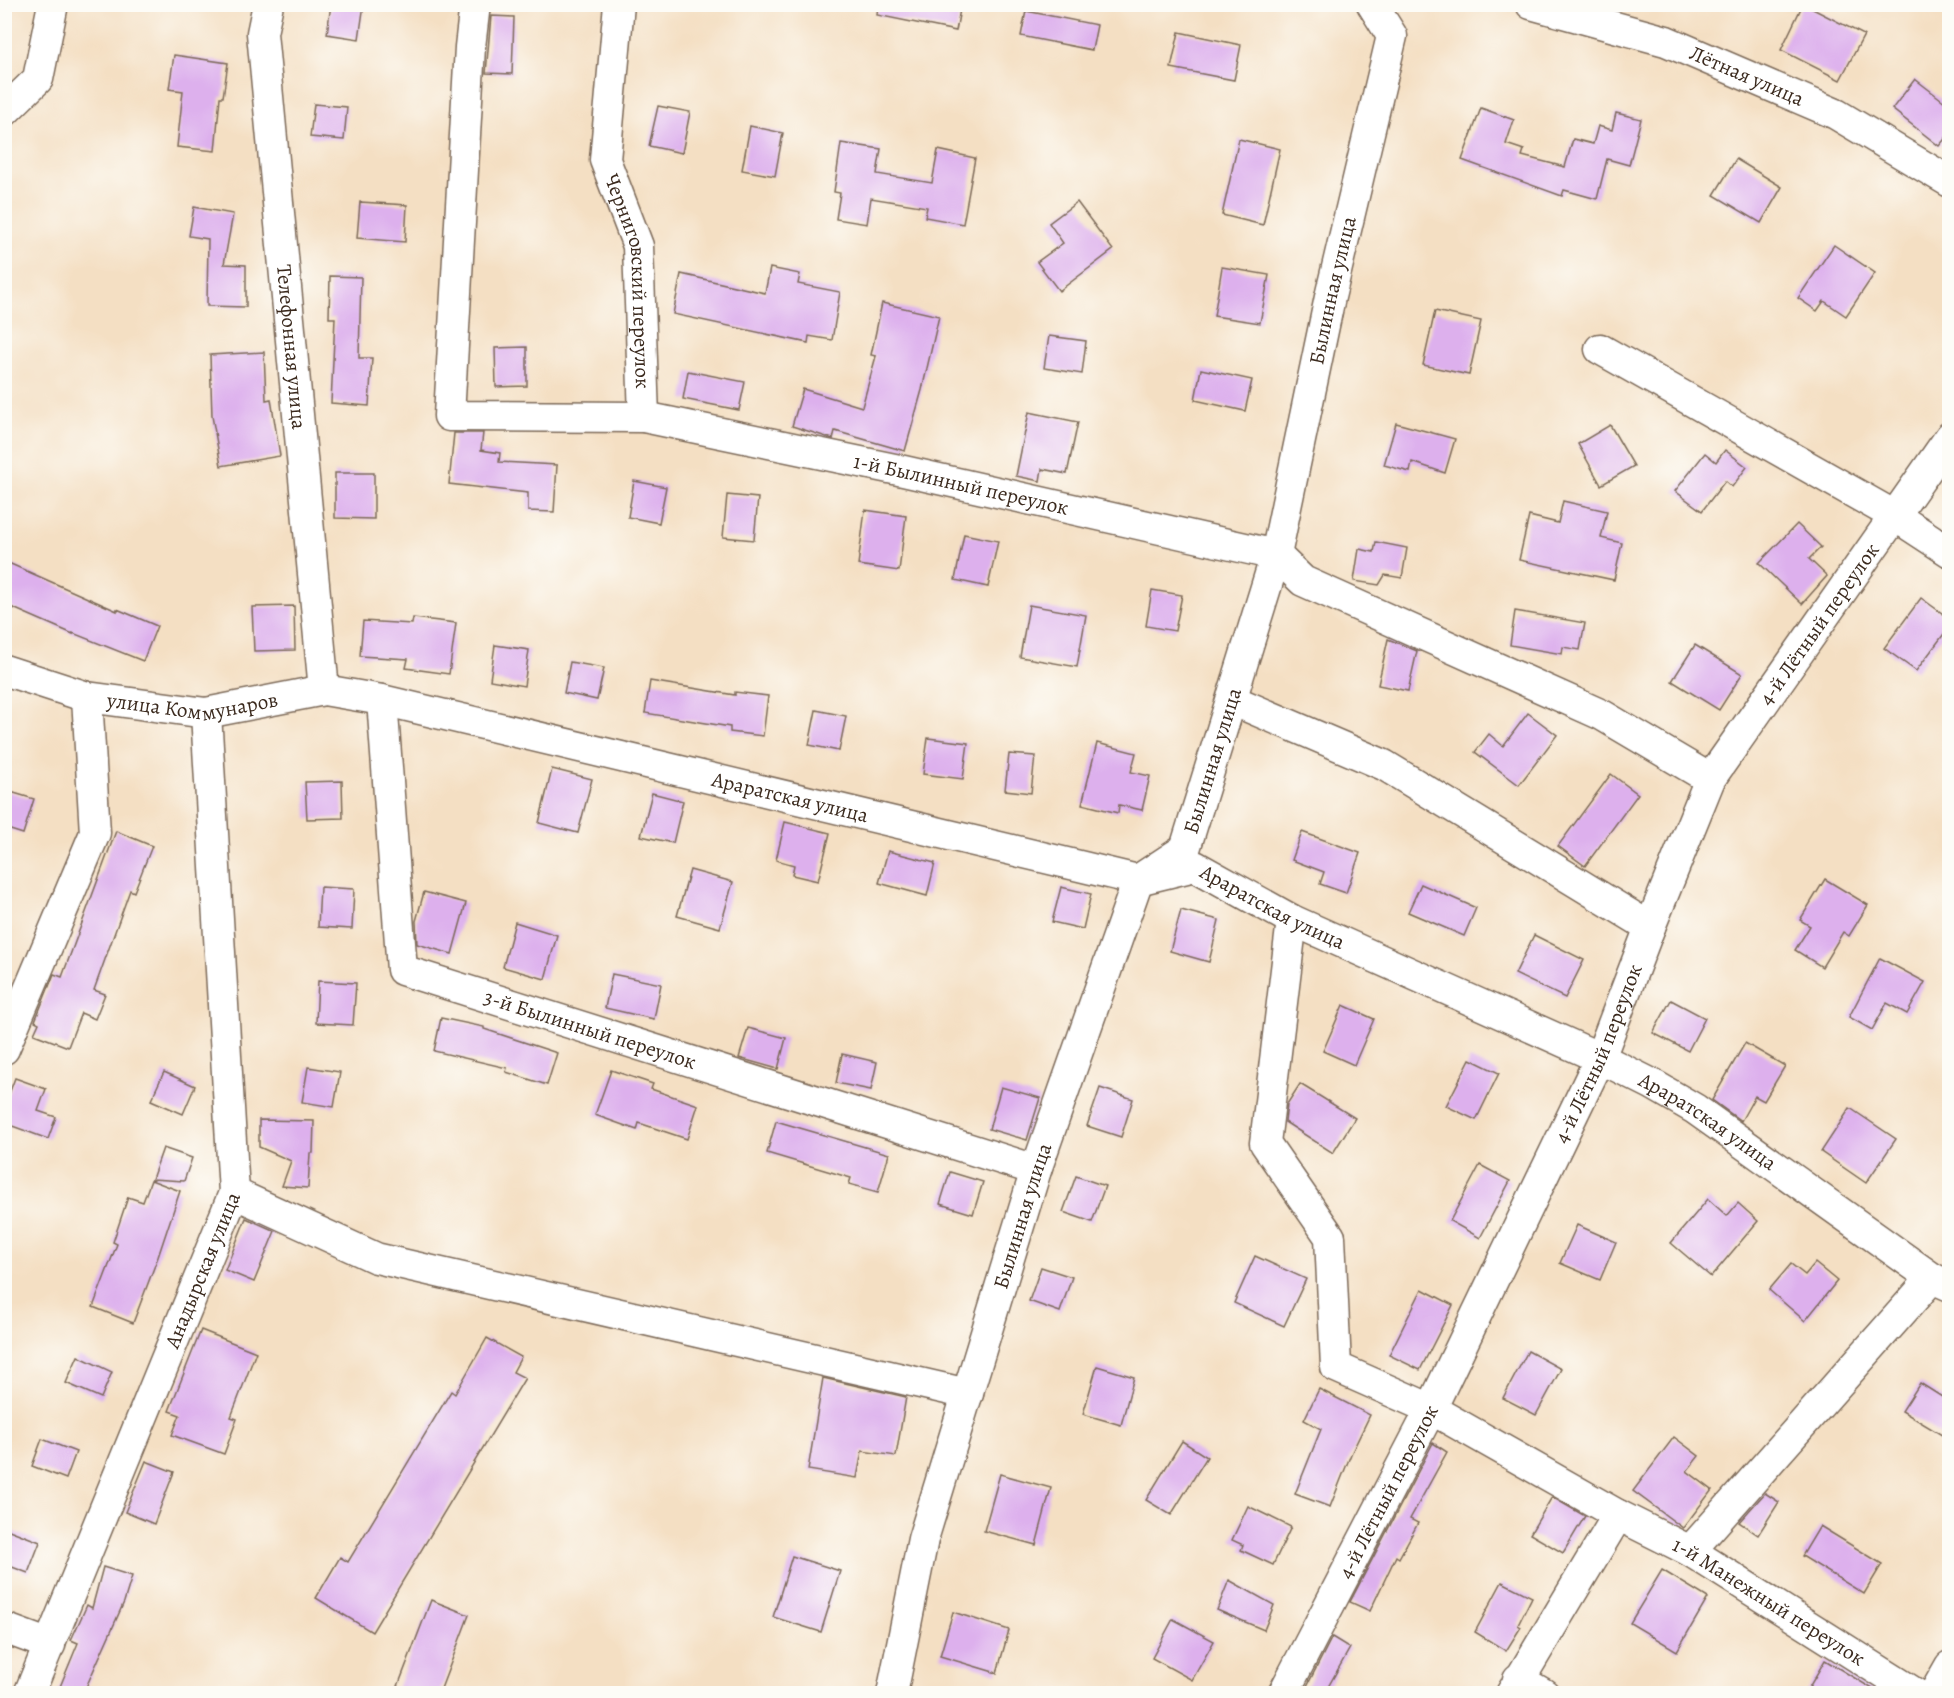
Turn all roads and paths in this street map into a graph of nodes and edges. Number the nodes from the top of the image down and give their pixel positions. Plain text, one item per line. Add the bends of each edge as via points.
1 (53, 4) edge
2 (268, 4) edge
3 (475, 4) edge
4 (619, 4) edge
5 (1372, 4) edge
6 (1530, 4) edge
7 (4, 112) edge
8 (1950, 182) edge
9 (1600, 349) dead end
10 (644, 417) junction
11 (1950, 437) edge
12 (1895, 516) junction
13 (1950, 552) edge
14 (1276, 555) junction
15 (4, 670) edge
16 (324, 690) junction
17 (87, 697) junction
18 (382, 700) junction
19 (1232, 700) junction
20 (206, 713) junction
21 (1710, 779) junction
22 (1138, 880) junction
23 (1292, 920) junction
24 (1650, 927) junction
25 (4, 1048) edge
26 (1600, 1058) junction
27 (1036, 1170) junction
28 (234, 1193) junction
29 (1941, 1282) edge
30 (968, 1394) junction
31 (1431, 1409) junction
32 (1618, 1515) junction
33 (1690, 1551) junction
34 (4, 1628) edge
35 (50, 1645) junction
36 (1950, 1666) edge
37 (1515, 1686) edge
38 (29, 1694) edge
39 (892, 1694) edge
40 (1283, 1694) edge
41 (1544, 1694) edge
42 (1916, 1694) edge
43 (1934, 1694) edge

1 - 7 street via 38,79
2 - 16 street, Телефонная улица via 262,33
3 - 10 street, 1-й Былинный переулок via 449,416
4 - 10 street, Черниговский переулок via 605,160 638,246
5 - 14 street, Былинная улица via 1392,36 1330,297
6 - 8 street, Лётная улица via 1666,41 1836,114
9 - 12 street
10 - 14 street, 1-й Былинный переулок
11 - 12 street, 4-й Лётный переулок
12 - 13 street
12 - 21 street, 4-й Лётный переулок
14 - 19 street, Былинная улица
14 - 21 street via 1303,581 1602,715
15 - 17 street, улица Коммунаров
16 - 18 street, улица Коммунаров
16 - 20 street, улица Коммунаров
17 - 20 street, улица Коммунаров
17 - 25 street via 95,833
18 - 22 street, Араратская улица
18 - 27 street, 3-й Былинный переулок via 402,970
19 - 22 street, Былинная улица via 1185,849
19 - 24 street via 1384,765
20 - 28 street, Анадырская улица
21 - 24 street, 4-й Лётный переулок
22 - 23 street, Араратская улица via 1195,866
22 - 27 street, Былинная улица
23 - 26 street, Араратская улица
23 - 31 street, 1-й Манежный переулок via 1265,1143 1330,1237 1336,1367
24 - 26 street, 4-й Лётный переулок
26 - 29 street, Араратская улица via 1695,1109
26 - 31 street, 4-й Лётный переулок
27 - 30 street, Былинная улица
28 - 30 street via 376,1258
28 - 35 street, Анадырская улица
29 - 33 street
30 - 39 street, Былинная улица via 923,1539
31 - 32 street, 1-й Манежный переулок
31 - 40 street, 4-й Лётный переулок
32 - 33 street, 1-й Манежный переулок
32 - 37 street
33 - 42 street, 1-й Манежный переулок
34 - 35 street
35 - 38 street, Анадырская улица
36 - 43 street
37 - 41 street

